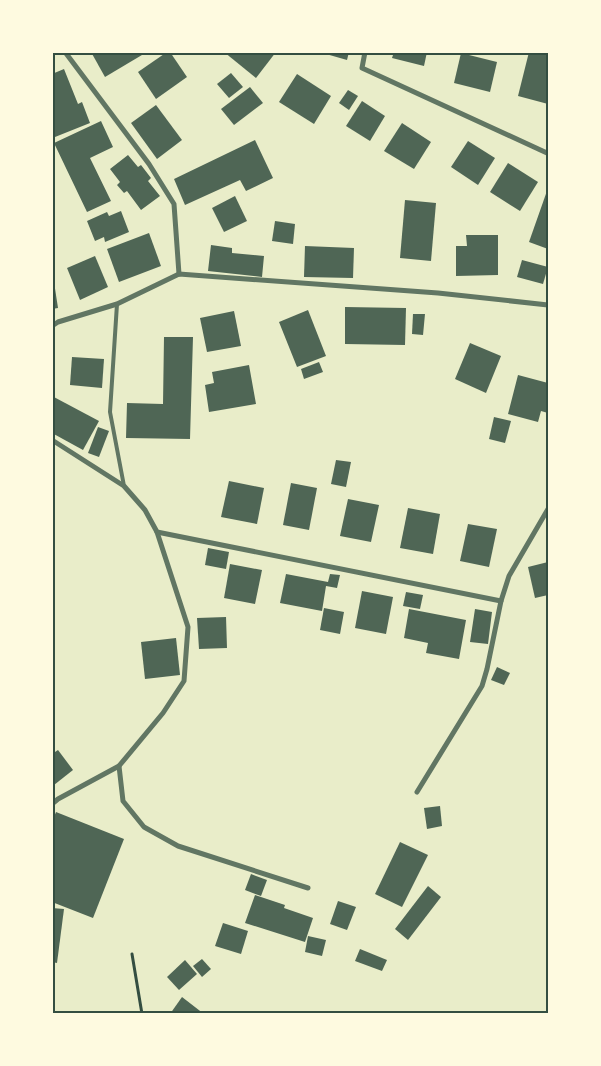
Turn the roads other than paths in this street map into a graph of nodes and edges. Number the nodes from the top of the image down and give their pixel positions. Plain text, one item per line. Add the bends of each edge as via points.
1 (65, 52) edge
2 (364, 52) edge
3 (548, 151) edge
4 (179, 274) junction
5 (117, 304) junction
6 (548, 305) edge
7 (52, 326) edge
8 (52, 440) edge
9 (124, 486) junction
10 (548, 509) edge
11 (157, 532) junction
12 (501, 601) junction
13 (118, 766) junction
14 (417, 792) dead end
15 (52, 804) edge
16 (308, 888) dead end

1 - 4 street via 149,164 174,204
2 - 3 street via 362,68
4 - 5 street
4 - 6 street via 438,293
5 - 7 street
5 - 9 lane via 110,412
8 - 9 street
9 - 11 street via 145,510
10 - 12 street via 509,576
11 - 12 street
11 - 13 street via 188,627 184,681
12 - 14 street via 482,686
13 - 15 street
13 - 16 street via 123,801 144,826 178,846

